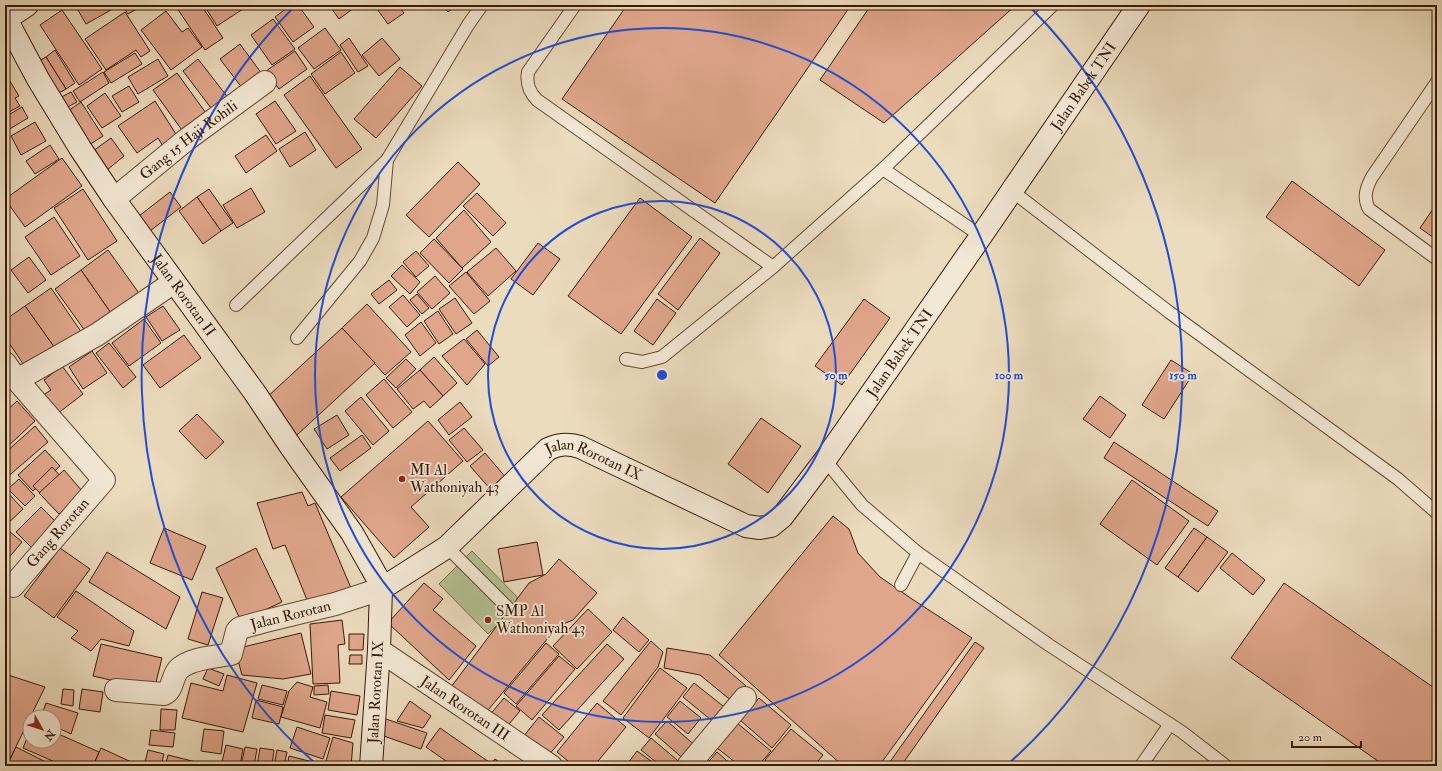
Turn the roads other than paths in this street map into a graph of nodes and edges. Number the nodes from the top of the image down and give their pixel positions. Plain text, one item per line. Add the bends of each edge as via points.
1 (27, 5) edge
2 (482, 5) edge
3 (575, 5) edge
4 (1053, 5) edge
5 (1139, 5) edge
6 (5, 19) edge
7 (265, 82) dead end
8 (1437, 82) edge
9 (388, 160) junction
10 (883, 169) junction
11 (1012, 191) junction
12 (114, 199) junction
13 (981, 236) junction
14 (1437, 259) edge
15 (773, 267) junction
16 (174, 282) junction
17 (236, 305) dead end
18 (297, 338) dead end
19 (626, 359) dead end
20 (11, 372) edge
21 (825, 460) junction
22 (1437, 513) edge
23 (447, 547) junction
24 (918, 553) junction
25 (8, 585) edge
26 (901, 585) dead end
27 (381, 589) junction
28 (508, 608) dead end
29 (379, 650) junction
30 (116, 690) dead end
31 (745, 698) dead end
32 (1170, 724) junction
33 (371, 766) edge
34 (551, 766) edge
35 (688, 766) edge
36 (1141, 766) edge
37 (1226, 766) edge

1 - 6 street, Jalan Rorotan II
2 - 9 lane
3 - 15 lane via 528,72 528,87 532,95
4 - 10 lane
5 - 11 street, Jalan Babek TNI
6 - 12 street, Jalan Rorotan II via 38,79
7 - 12 street, Gang 15 Haji Rohili via 186,140
8 - 14 lane via 1372,177 1367,187 1365,202 1369,209
9 - 17 lane
9 - 18 lane via 383,205 373,238 360,262
10 - 13 lane
10 - 15 lane
11 - 13 street, Jalan Babek TNI
11 - 22 lane via 1170,312 1398,479
12 - 16 street, Jalan Rorotan II
13 - 21 street, Jalan Babek TNI
15 - 19 lane via 662,357 642,362
16 - 20 street via 98,334
16 - 27 street, Jalan Rorotan II via 352,533
20 - 25 street, Gang Rorotan via 104,480
21 - 23 street, Jalan Rorotan IX via 782,517 771,526 760,528 746,526 580,447 571,444 558,445 548,449
21 - 24 lane via 862,505
23 - 27 street, Jalan Rorotan IX
23 - 28 lane
24 - 26 lane
24 - 32 lane via 1049,645
27 - 29 street, Jalan Rorotan IX
27 - 30 street, Jalan Rorotan via 335,604 240,628 231,654 190,662 183,666 177,671 169,690 164,694
29 - 33 street, Jalan Rorotan IX
29 - 34 street, Jalan Rorotan III
31 - 35 street
32 - 36 lane
32 - 37 lane

